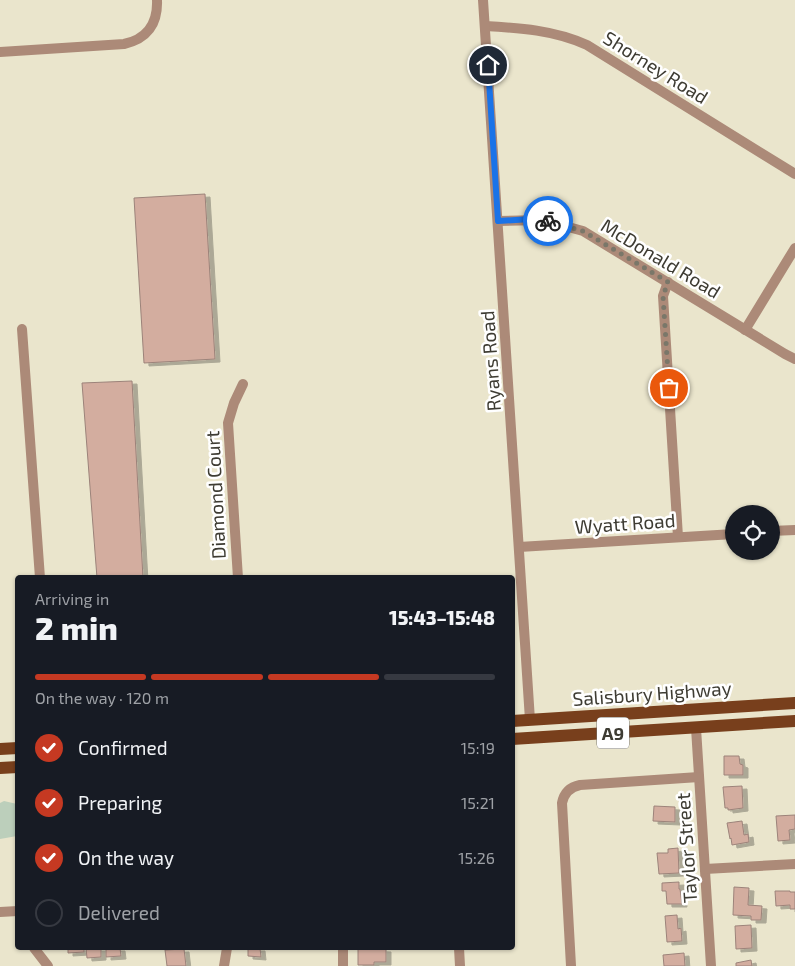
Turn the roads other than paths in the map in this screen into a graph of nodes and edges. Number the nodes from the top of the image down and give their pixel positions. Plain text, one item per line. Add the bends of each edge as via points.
1 (157, 0) edge
2 (483, 0) edge
3 (485, 26) junction
4 (0, 52) edge
5 (795, 174) edge
6 (498, 221) junction
7 (795, 248) edge
8 (668, 282) junction
9 (22, 330) dead end
10 (745, 330) junction
11 (795, 359) edge
12 (243, 384) dead end
13 (795, 530) edge
14 (780, 531) edge
15 (725, 534) edge
16 (678, 537) junction
17 (519, 547) junction
18 (40, 575) edge
19 (238, 575) edge
20 (795, 703) edge
21 (694, 709) junction
22 (530, 720) junction
23 (515, 721) edge
24 (795, 721) edge
25 (696, 728) junction
26 (530, 738) junction
27 (515, 739) edge
28 (15, 748) edge
29 (0, 749) edge
30 (15, 767) edge
31 (0, 768) edge
32 (699, 777) junction
33 (795, 864) edge
34 (705, 869) junction
35 (15, 911) edge
36 (0, 912) edge
37 (36, 950) edge
38 (227, 950) edge
39 (343, 950) edge
40 (459, 950) edge
41 (48, 966) edge
42 (224, 966) edge
43 (343, 966) edge
44 (460, 966) edge
45 (571, 966) edge
46 (711, 966) edge

1 - 4 street via 154,21 148,31 134,42
2 - 3 street, Ryans Road
3 - 5 street, Shorney Road via 535,30 587,45
3 - 6 street, Ryans Road
6 - 8 street, McDonald Road via 543,220 583,231
6 - 17 street, Ryans Road
7 - 10 street
8 - 10 street, McDonald Road
8 - 16 street via 663,296
9 - 18 street
10 - 11 street, McDonald Road
12 - 19 street, Diamond Court via 228,423
13 - 14 street
15 - 16 street, Wyatt Road
16 - 17 street, Wyatt Road
17 - 22 street, Ryans Road
20 - 21 main road, Salisbury Highway / A9
21 - 22 main road, Salisbury Highway / A9
21 - 25 main road
22 - 23 main road, Salisbury Highway / A9
22 - 26 main road
24 - 25 main road, Salisbury Highway / A9
25 - 26 main road, Salisbury Highway / A9
25 - 32 street, Taylor Street
26 - 27 main road, Salisbury Highway / A9
28 - 29 main road
30 - 31 main road
32 - 34 street, Taylor Street
32 - 45 street via 580,785 568,791 562,803
33 - 34 street
34 - 46 street, Taylor Street
35 - 36 street
37 - 41 street
38 - 42 street
39 - 43 street
40 - 44 street

